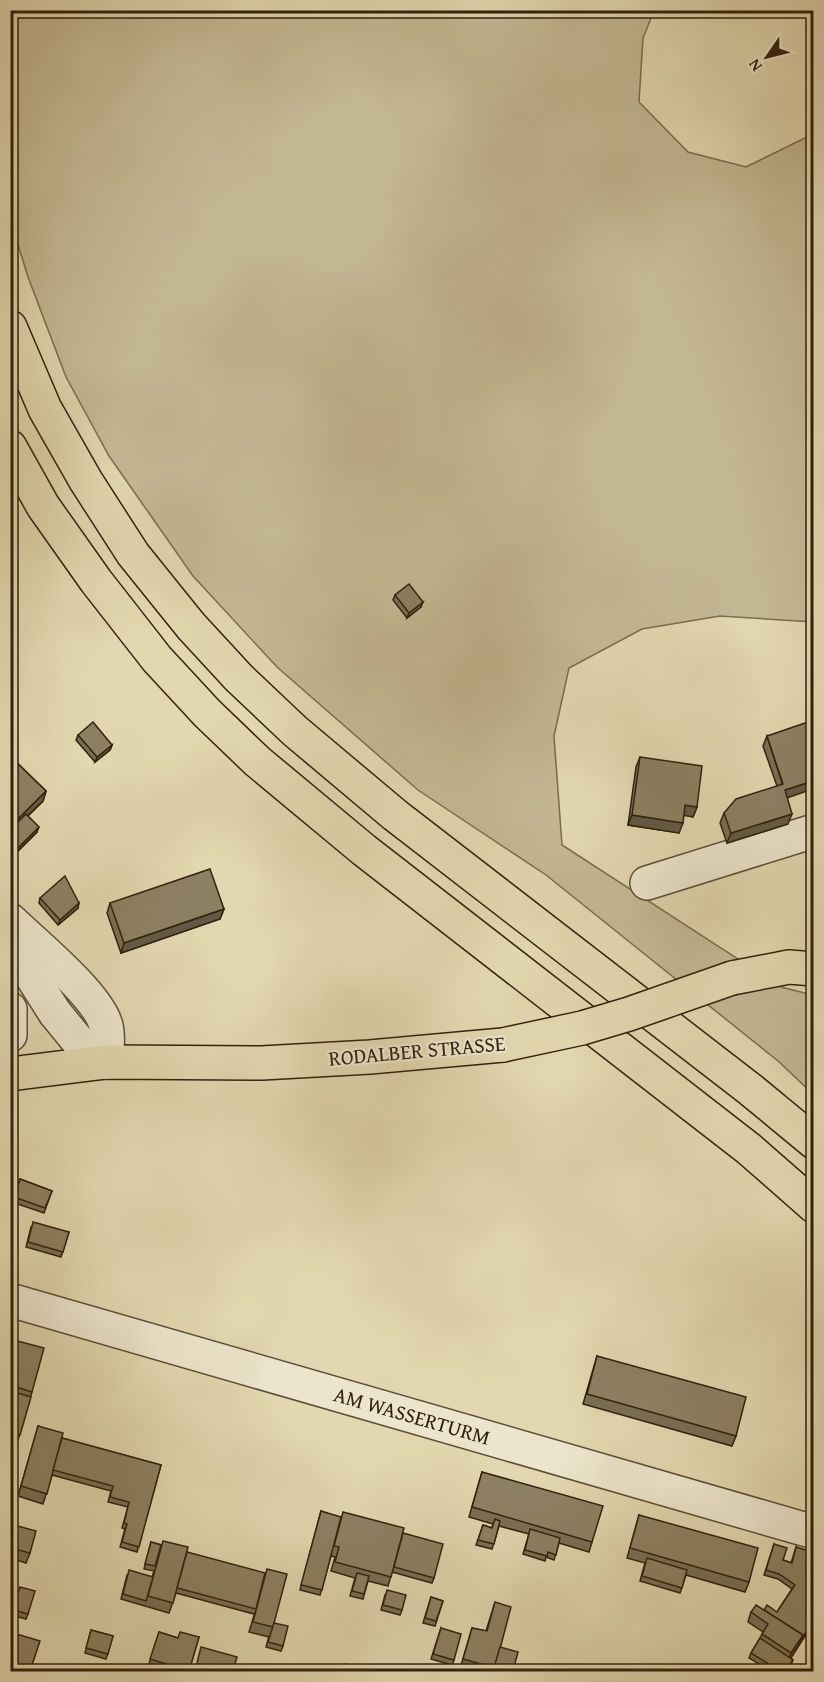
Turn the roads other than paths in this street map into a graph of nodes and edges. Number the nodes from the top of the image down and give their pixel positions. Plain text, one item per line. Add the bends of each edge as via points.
1 (10, 327) edge
2 (10, 447) edge
3 (813, 831) edge
4 (647, 883) dead end
5 (10, 920) edge
6 (10, 942) edge
7 (813, 969) edge
8 (10, 1009) edge
9 (10, 1035) edge
10 (106, 1062) junction
11 (10, 1074) edge
12 (813, 1142) edge
13 (813, 1206) edge
14 (10, 1300) edge
15 (813, 1532) edge

1 - 12 main road via 45,409 86,481 134,554 239,678 295,732 395,815 752,1090
2 - 13 main road via 43,506 156,659 257,761 373,857 748,1149
3 - 4 street
5 - 10 street via 95,1005 106,1024
6 - 10 street via 55,1013 78,1041
7 - 10 main road, RODALBER STRASSE, bridge via 789,967 732,978 582,1028 503,1045 262,1063
8 - 9 street
10 - 11 main road, RODALBER STRASSE
14 - 15 street, AM WASSERTURM

